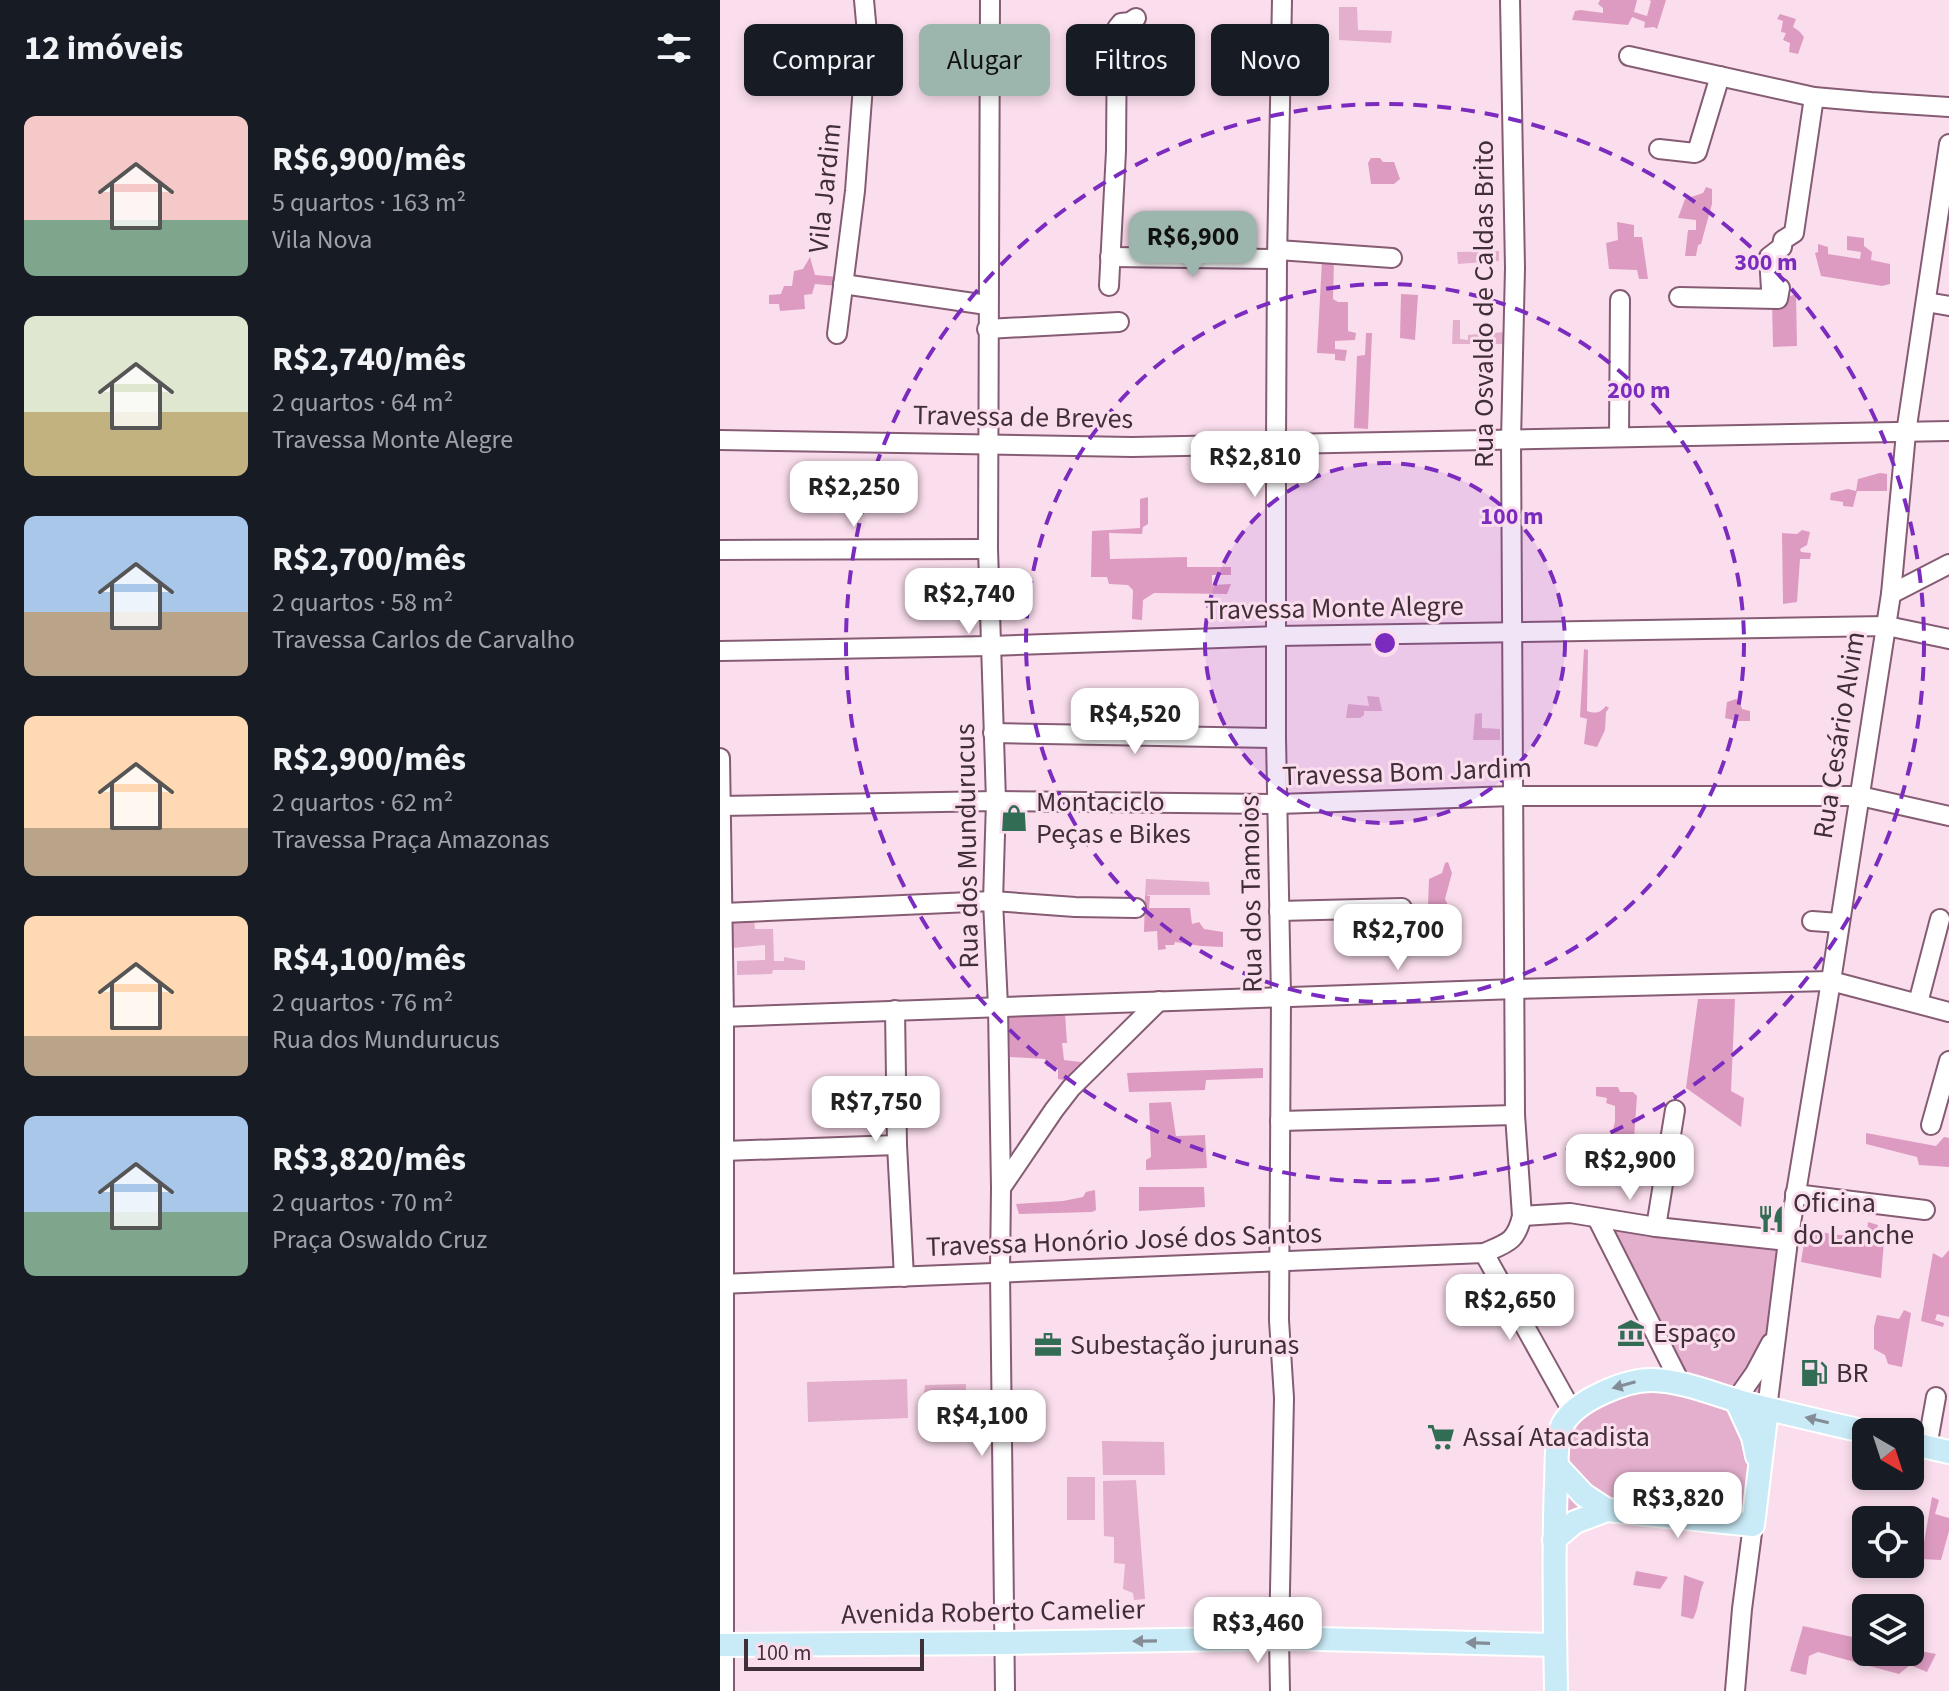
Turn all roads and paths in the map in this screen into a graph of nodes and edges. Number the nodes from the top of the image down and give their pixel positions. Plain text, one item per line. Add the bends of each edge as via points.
1 (864, 0) edge
2 (990, 0) edge
3 (1282, 0) edge
4 (1510, 0) edge
5 (1136, 18) dead end
6 (1629, 56) dead end
7 (1720, 76) junction
8 (1814, 97) junction
9 (1949, 107) edge
10 (1949, 144) edge
11 (1659, 149) dead end
12 (1278, 255) junction
13 (1110, 257) junction
14 (1392, 258) dead end
15 (843, 284) junction
16 (1109, 286) dead end
17 (1679, 297) dead end
18 (1620, 300) dead end
19 (1926, 302) junction
20 (987, 305) junction
21 (1949, 306) edge
22 (1119, 322) dead end
23 (987, 329) junction
24 (837, 334) dead end
25 (1949, 431) edge
26 (1906, 433) junction
27 (1619, 437) junction
28 (720, 440) edge
29 (1511, 440) junction
30 (1276, 443) junction
31 (987, 444) junction
32 (988, 549) junction
33 (720, 550) edge
34 (1949, 564) edge
35 (1891, 594) junction
36 (1887, 626) junction
37 (1512, 632) junction
38 (1277, 636) junction
39 (1949, 639) edge
40 (990, 646) junction
41 (720, 651) edge
42 (993, 733) junction
43 (1276, 738) junction
44 (720, 758) edge
45 (1513, 796) junction
46 (1860, 796) junction
47 (996, 801) junction
48 (1278, 804) junction
49 (720, 806) edge
50 (1949, 816) edge
51 (993, 901) junction
52 (1136, 908) dead end
53 (1402, 908) dead end
54 (1279, 911) junction
55 (723, 913) junction
56 (1940, 919) dead end
57 (1812, 921) dead end
58 (1839, 923) junction
59 (1831, 981) junction
60 (1516, 989) junction
61 (1281, 997) junction
62 (1159, 1001) junction
63 (1918, 1003) junction
64 (998, 1006) junction
65 (895, 1010) junction
66 (1949, 1012) edge
67 (722, 1017) edge
68 (1949, 1061) edge
69 (1675, 1110) dead end
70 (1515, 1115) junction
71 (1280, 1121) junction
72 (1931, 1125) dead end
73 (897, 1145) junction
74 (724, 1151) junction
75 (1001, 1188) junction
76 (1795, 1194) junction
77 (1925, 1210) dead end
78 (1597, 1218) junction
79 (1520, 1224) junction
80 (1656, 1227) junction
81 (1788, 1241) junction
82 (1484, 1253) junction
83 (1280, 1261) junction
84 (1000, 1272) junction
85 (904, 1277) junction
86 (722, 1284) edge
87 (1776, 1333) junction
88 (1681, 1384) junction
89 (1936, 1397) dead end
90 (1736, 1400) junction
91 (1767, 1409) junction
92 (1572, 1411) junction
93 (1852, 1429) edge
94 (1924, 1429) edge
95 (1924, 1446) edge
96 (1949, 1452) edge
97 (1557, 1466) junction
98 (1759, 1481) junction
99 (1607, 1510) junction
100 (1753, 1525) junction
101 (1554, 1540) junction
102 (1279, 1638) junction
103 (1006, 1643) junction
104 (721, 1645) edge
105 (1555, 1645) junction
106 (724, 1691) edge
107 (1005, 1691) edge
108 (1280, 1691) edge
109 (1556, 1691) edge
110 (1735, 1691) edge

1 - 15 street, Vila Jardim via 864,76
2 - 20 street, Rua dos Mundurucus
3 - 12 street, Rua dos Tamoios
4 - 29 street, Rua Osvaldo de Caldas Brito via 1515,268
5 - 13 street via 1117,28
6 - 7 street
7 - 8 street
7 - 11 street via 1697,152
8 - 9 street
8 - 17 street via 1794,233 1769,257 1771,289 1780,288 1778,299
10 - 19 street, Rua Cesário Alvim
12 - 13 street
12 - 14 street
12 - 30 street, Rua dos Tamoios
13 - 16 street
15 - 20 street
15 - 24 street, Vila Jardim
18 - 27 street
19 - 21 street
19 - 26 street, Rua Cesário Alvim
20 - 23 street, Rua dos Mundurucus
22 - 23 street
23 - 31 street, Rua dos Mundurucus
25 - 26 street, Travessa de Breves
26 - 27 street, Travessa de Breves
26 - 35 street, Rua Cesário Alvim
27 - 29 street, Travessa de Breves
28 - 31 street, Travessa de Breves
29 - 30 street, Travessa de Breves
29 - 37 street, Rua Osvaldo de Caldas Brito
30 - 31 street, Travessa de Breves
30 - 38 street, Rua dos Tamoios
31 - 32 street, Rua dos Mundurucus
32 - 33 street
32 - 40 street, Rua dos Mundurucus
34 - 35 street
35 - 36 street, Rua Cesário Alvim
36 - 37 street, Travessa Monte Alegre
36 - 39 street, Travessa Monte Alegre
36 - 46 street, Rua Cesário Alvim
37 - 38 street, Travessa Monte Alegre
37 - 45 street, Rua Osvaldo de Caldas Brito
38 - 40 street, Travessa Monte Alegre
38 - 43 street, Rua dos Tamoios
40 - 41 street, Travessa Monte Alegre
40 - 42 street, Rua dos Mundurucus
42 - 43 street
42 - 47 street, Rua dos Mundurucus
43 - 48 street, Rua dos Tamoios
44 - 49 street
45 - 46 street, Travessa Bom Jardim
45 - 48 street, Travessa Bom Jardim
45 - 60 street, Rua Osvaldo de Caldas Brito
46 - 50 street, Travessa Bom Jardim
46 - 58 street, Rua Cesário Alvim
47 - 48 street, Travessa Bom Jardim
47 - 49 street, Travessa Bom Jardim
47 - 51 street, Rua dos Mundurucus
48 - 54 street, Rua dos Tamoios
49 - 55 street
51 - 52 street
51 - 55 street
51 - 64 street, Rua dos Mundurucus
53 - 54 street
54 - 61 street, Rua dos Tamoios
55 - 67 street
56 - 63 street
57 - 58 street
58 - 59 street, Rua Cesário Alvim
59 - 60 street
59 - 63 street
59 - 76 street, Rua Cesário Alvim
60 - 61 street
60 - 70 street, Rua Osvaldo de Caldas Brito
61 - 62 street
61 - 71 street, Rua dos Tamoios
62 - 64 street
62 - 75 street via 1071,1088
63 - 66 street
64 - 65 street
64 - 75 street, Rua dos Mundurucus
65 - 67 street
65 - 73 street
67 - 74 street
68 - 72 street
69 - 80 street
70 - 71 street
70 - 79 street, Rua Osvaldo de Caldas Brito
71 - 83 street, Rua dos Tamoios
73 - 74 street
73 - 85 street
74 - 86 street
75 - 84 street, Rua dos Mundurucus
76 - 77 street
76 - 81 street, Rua Cesário Alvim
78 - 79 street via 1570,1213
78 - 80 street
78 - 88 street
79 - 82 street, Travessa Honório José dos Santos via 1505,1244
80 - 81 street
81 - 87 street, Rua Cesário Alvim
82 - 83 street, Travessa Honório José dos Santos
82 - 92 street
83 - 84 street, Travessa Honório José dos Santos
83 - 102 street, Rua dos Tamoios via 1284,1398
84 - 85 street, Travessa Honório José dos Santos
84 - 103 street, Rua dos Mundurucus
85 - 86 street, Travessa Honório José dos Santos
86 - 104 street
87 - 90 street, Rua Cesário Alvim
87 - 91 street, Rua Cesário Alvim
88 - 90 main road
88 -> 92 main road via 1633,1382
89 - 94 street
90 - 91 main road
90 - 98 main road via 1753,1437
93 -> 91 main road
91 - 98 main road
92 - 97 main road via 1560,1433
95 - 96 main road
97 - 99 main road
97 - 101 main road
98 - 100 main road
99 - 100 main road
99 - 101 main road via 1575,1522
100 - 110 street
101 - 105 main road
102 -> 103 main road, Avenida Roberto Camelier
105 -> 102 main road, Avenida Roberto Camelier
102 - 108 street, Rua dos Tamoios
103 - 104 main road, Avenida Roberto Camelier
103 - 107 street, Rua dos Mundurucus
104 - 106 street
105 - 109 main road

